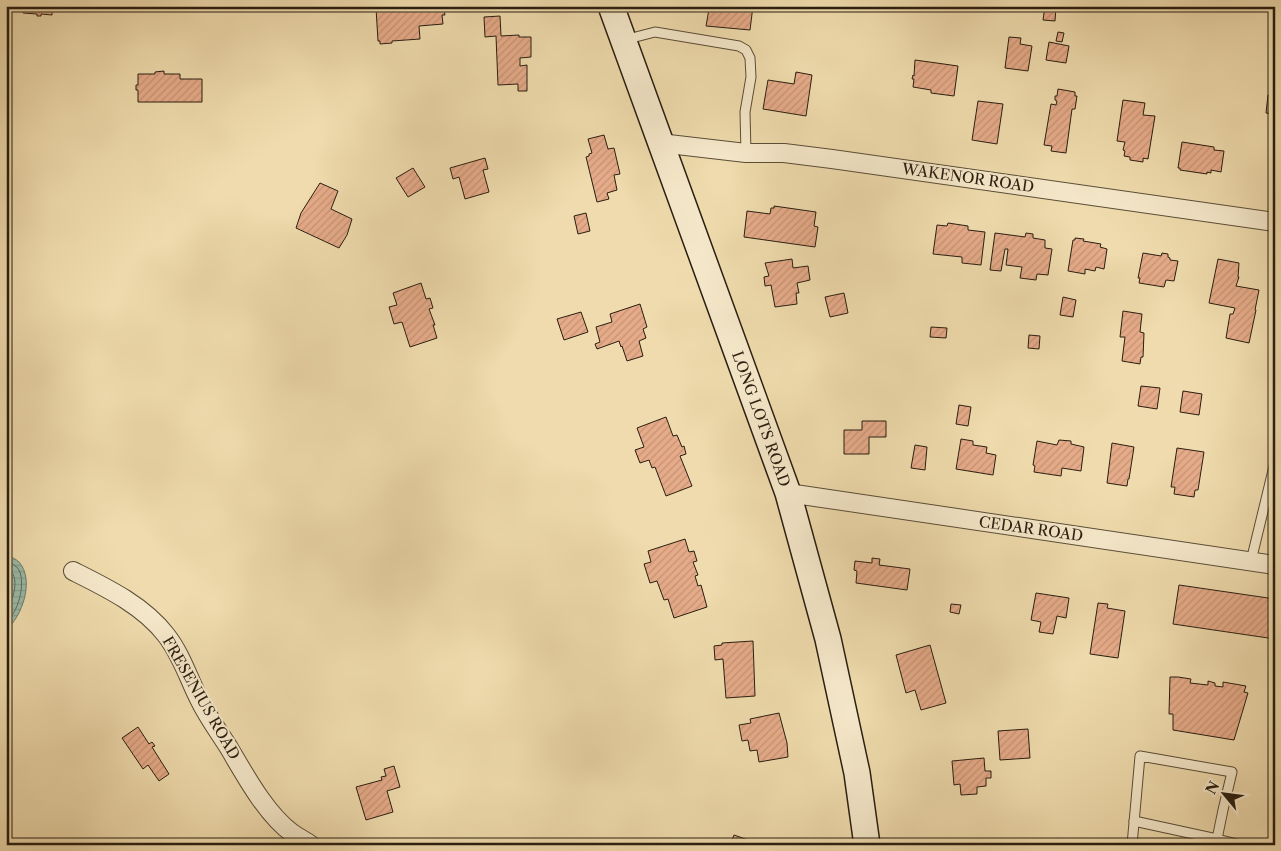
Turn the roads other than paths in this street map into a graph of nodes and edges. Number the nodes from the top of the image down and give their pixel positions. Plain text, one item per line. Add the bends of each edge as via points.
1 (611, 6) edge
2 (623, 40) junction
3 (660, 143) junction
4 (746, 153) junction
5 (1275, 222) edge
6 (1275, 462) edge
7 (788, 493) junction
8 (1251, 561) junction
9 (1275, 565) edge
10 (72, 571) dead end
11 (1134, 822) junction
12 (1217, 838) junction
13 (311, 845) edge
14 (867, 845) edge
15 (1132, 845) edge
16 (1241, 845) edge

1 - 2 main road, LONG LOTS ROAD
2 - 3 main road, LONG LOTS ROAD
2 - 4 lane via 655,32 739,46 746,50 751,77 745,112
3 - 4 street, WAKENOR ROAD
3 - 7 main road, LONG LOTS ROAD
4 - 5 street, WAKENOR ROAD via 784,153 832,159
6 - 8 lane
7 - 8 street, CEDAR ROAD
7 - 14 main road, LONG LOTS ROAD via 828,639 857,773
8 - 9 street, CEDAR ROAD
10 - 13 street, FRESENIUS ROAD via 131,604 166,634 179,654 200,701 258,794 291,833
11 - 12 lane
11 - 12 lane via 1140,756 1232,772
11 - 15 lane
12 - 16 lane

